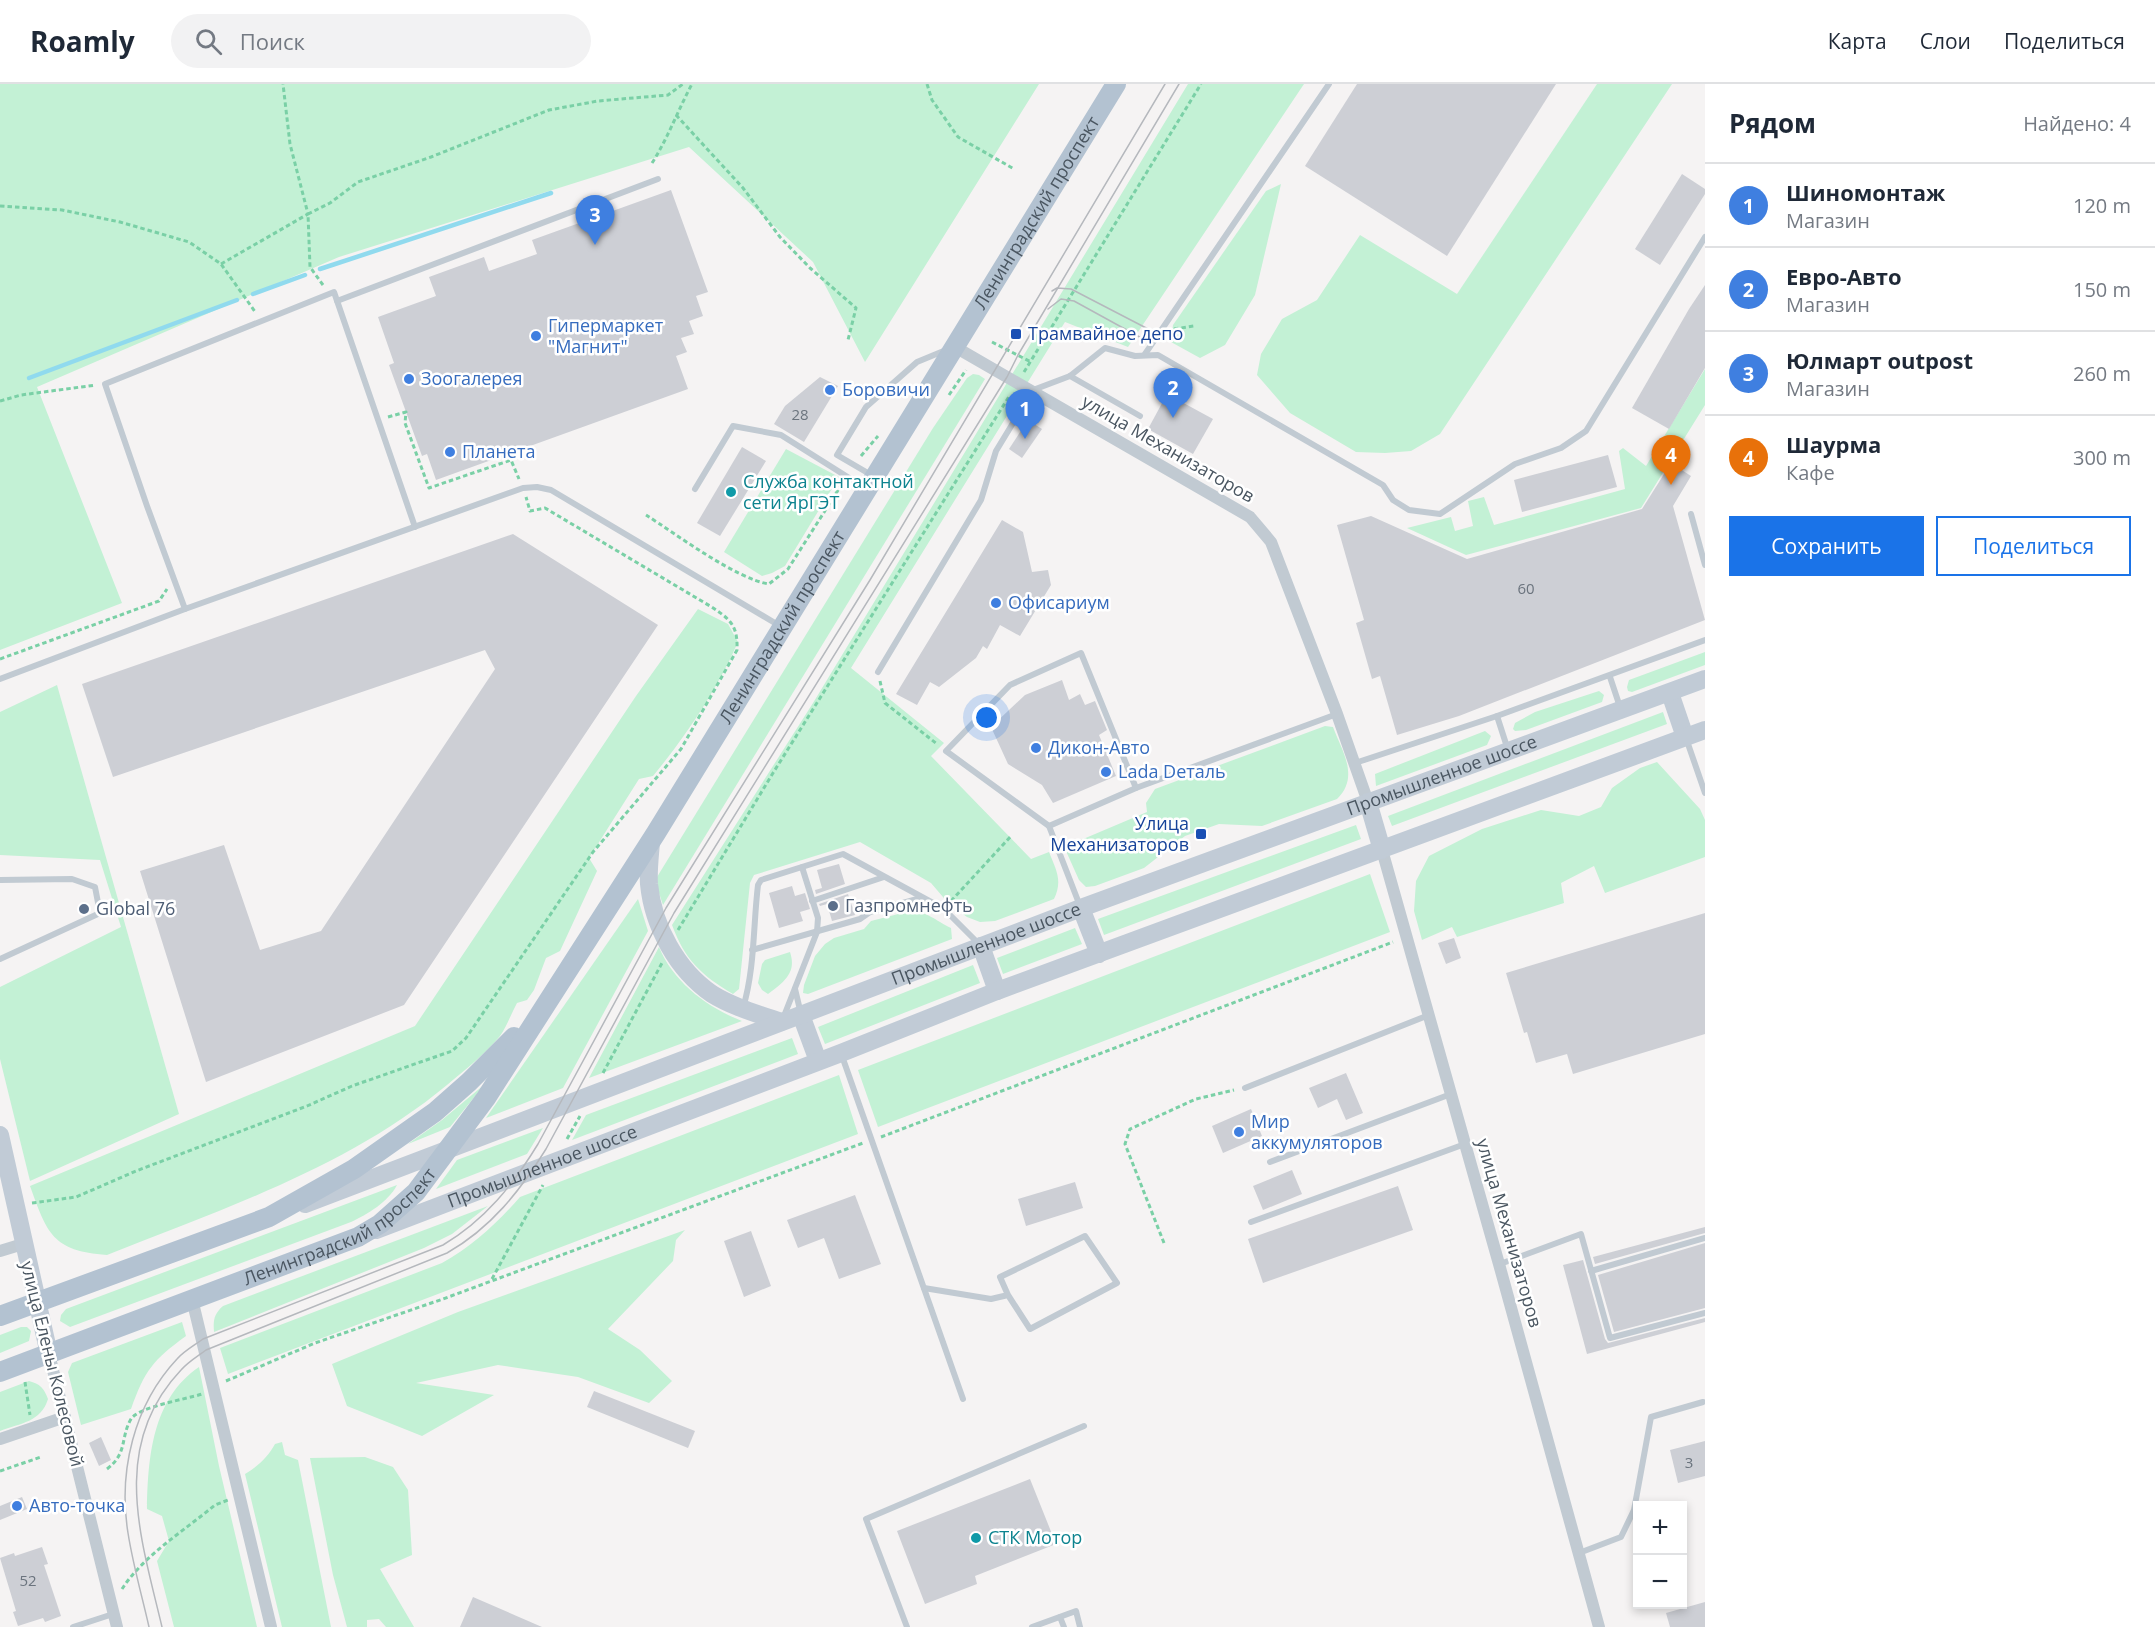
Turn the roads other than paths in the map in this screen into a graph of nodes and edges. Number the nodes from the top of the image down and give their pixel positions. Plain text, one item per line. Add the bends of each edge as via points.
1 (1116, 84) edge
2 (1329, 84) edge
3 (658, 179) dead end
4 (1705, 237) edge
5 (337, 301) junction
6 (955, 347) junction
7 (1145, 354) junction
8 (1070, 376) junction
9 (1033, 390) junction
10 (1140, 416) dead end
11 (872, 484) junction
12 (695, 489) dead end
13 (1691, 514) dead end
14 (415, 527) junction
15 (1705, 565) edge
16 (185, 609) junction
17 (783, 628) junction
18 (1705, 640) edge
19 (878, 672) road end
20 (1610, 676) junction
21 (0, 679) edge
22 (1705, 679) edge
23 (1670, 693) junction
24 (1622, 711) junction
25 (1337, 714) junction
26 (1497, 716) junction
27 (1705, 730) edge
28 (1685, 737) junction
29 (1508, 752) junction
30 (1354, 763) junction
31 (1136, 788) junction
32 (1705, 793) edge
33 (1368, 802) junction
34 (1049, 826) junction
35 (651, 842) junction
36 (1382, 850) junction
37 (802, 867) junction
38 (884, 877) junction
39 (0, 880) edge
40 (921, 898) junction
41 (812, 901) junction
42 (1081, 908) junction
43 (817, 932) junction
44 (981, 946) junction
45 (752, 950) junction
46 (1099, 954) junction
47 (579, 955) junction
48 (0, 959) edge
49 (795, 988) junction
50 (997, 991) junction
51 (743, 1008) junction
52 (801, 1015) junction
53 (1429, 1015) junction
54 (781, 1022) junction
55 (841, 1053) junction
56 (818, 1061) junction
57 (1245, 1088) road end
58 (1451, 1094) junction
59 (0, 1135) edge
60 (1465, 1144) junction
61 (450, 1149) junction
62 (1270, 1162) dead end
63 (269, 1217) junction
64 (1251, 1222) dead end
65 (358, 1237) junction
66 (1705, 1238) edge
67 (23, 1244) junction
68 (0, 1251) edge
69 (1499, 1264) junction
70 (1591, 1271) junction
71 (924, 1288) junction
72 (1008, 1295) junction
73 (192, 1299) junction
74 (36, 1303) junction
75 (1705, 1313) edge
76 (0, 1316) edge
77 (49, 1354) junction
78 (0, 1372) edge
79 (963, 1399) dead end
80 (1703, 1402) dead end
81 (65, 1416) junction
82 (1084, 1426) dead end
83 (0, 1439) edge
84 (1579, 1554) junction
85 (114, 1613) junction
86 (1060, 1617) junction
87 (73, 1627) edge
88 (117, 1627) edge
89 (271, 1627) edge
90 (907, 1627) edge
91 (1032, 1627) edge
92 (1064, 1627) edge
93 (1080, 1627) edge
94 (1599, 1627) edge

1 - 6 main road, Ленинградский проспект
2 - 7 lane
3 - 5 lane
4 - 7 lane via 1587,431 1561,448 1515,464 1440,514 1409,510 1393,500 1383,485 1158,355
5 - 14 lane
5 - 16 lane via 334,292 105,384
6 - 9 street, улица Механизаторов
6 - 11 main road, Ленинградский проспект
6 - 11 lane via 917,362 866,407 837,455 854,465
7 - 8 lane via 1135,356 1105,348
8 - 9 lane
8 - 10 lane
9 - 19 lane via 996,451 981,500
9 - 25 street, улица Механизаторов via 1250,517 1271,542
11 - 12 lane via 847,476 781,435 733,426
11 - 17 main road, Ленинградский проспект
13 - 15 lane
14 - 16 lane
14 - 17 lane via 523,488 551,490
16 - 21 lane
17 - 35 main road, Ленинградский проспект
18 - 20 lane
20 - 24 lane
20 - 26 lane
22 - 23 main road, Промышленное шоссе
23 - 24 main road, Промышленное шоссе
23 - 28 main road
24 - 29 main road, Промышленное шоссе
25 - 30 street, улица Механизаторов
25 - 31 lane
26 - 29 lane
26 - 30 lane
27 - 28 main road, Промышленное шоссе
28 - 32 lane
28 - 36 main road, Промышленное шоссе
29 - 33 main road, Промышленное шоссе
30 - 33 street, улица Механизаторов
31 - 34 lane
31 - 34 lane via 1081,653 1010,685 946,751
33 - 36 main road
33 - 42 main road, Промышленное шоссе
34 - 42 lane
35 - 47 main road, Ленинградский проспект
35 - 51 main road via 653,903 670,946 701,986
36 - 46 main road, Промышленное шоссе
36 - 53 street, улица Механизаторов
37 - 38 lane via 843,854
37 - 41 lane
37 - 45 lane via 761,880
38 - 40 lane
38 - 41 lane
39 - 48 lane via 72,879 95,887 100,912
40 - 43 lane
40 - 44 lane via 944,909
41 - 43 lane via 818,918
42 - 44 main road, Промышленное шоссе
42 - 46 main road
43 - 45 lane
43 - 49 lane
44 - 50 main road
44 - 52 main road, Промышленное шоссе
45 - 51 lane
46 - 50 main road, Промышленное шоссе
47 - 61 main road, Ленинградский проспект
47 - 63 main road, Ленинградский проспект via 505,1049 435,1112 354,1169
49 - 52 lane
49 - 54 lane
50 - 55 main road, Промышленное шоссе
51 - 54 main road
52 - 54 main road, Промышленное шоссе
52 - 56 main road
53 - 57 lane
53 - 58 street, улица Механизаторов
54 - 61 main road, Промышленное шоссе
55 - 56 main road, Промышленное шоссе
55 - 71 lane
56 - 65 main road, Промышленное шоссе
58 - 60 street, улица Механизаторов
58 - 62 lane
59 - 67 main road, улица Елены Колесовой
60 - 64 lane
60 - 69 street, улица Механизаторов
61 - 63 main road, Промышленное шоссе
61 - 65 main road, Ленинградский проспект via 416,1192
63 - 74 main road, Ленинградский проспект
65 - 73 main road, Ленинградский проспект
66 - 70 lane
67 - 68 street
67 - 74 main road, улица Елены Колесовой
69 - 70 lane via 1581,1234
69 - 84 street, улица Механизаторов
70 - 75 lane via 1610,1338
71 - 72 lane via 991,1299
71 - 79 lane
72 - 72 lane via 1000,1277 1085,1236 1117,1283 1030,1329
73 - 77 main road, Ленинградский проспект
73 - 89 street
74 - 76 main road, Ленинградский проспект
74 - 77 main road, улица Елены Колесовой
77 - 78 main road, Ленинградский проспект
77 - 81 street, улица Елены Колесовой
80 - 84 lane via 1651,1417 1634,1510 1621,1537
81 - 83 street
81 - 85 street, улица Елены Колесовой
82 - 90 lane via 866,1519
84 - 94 street, улица Механизаторов
85 - 87 lane
85 - 88 street, улица Елены Колесовой
86 - 91 lane
86 - 92 lane
86 - 93 lane via 1076,1611

